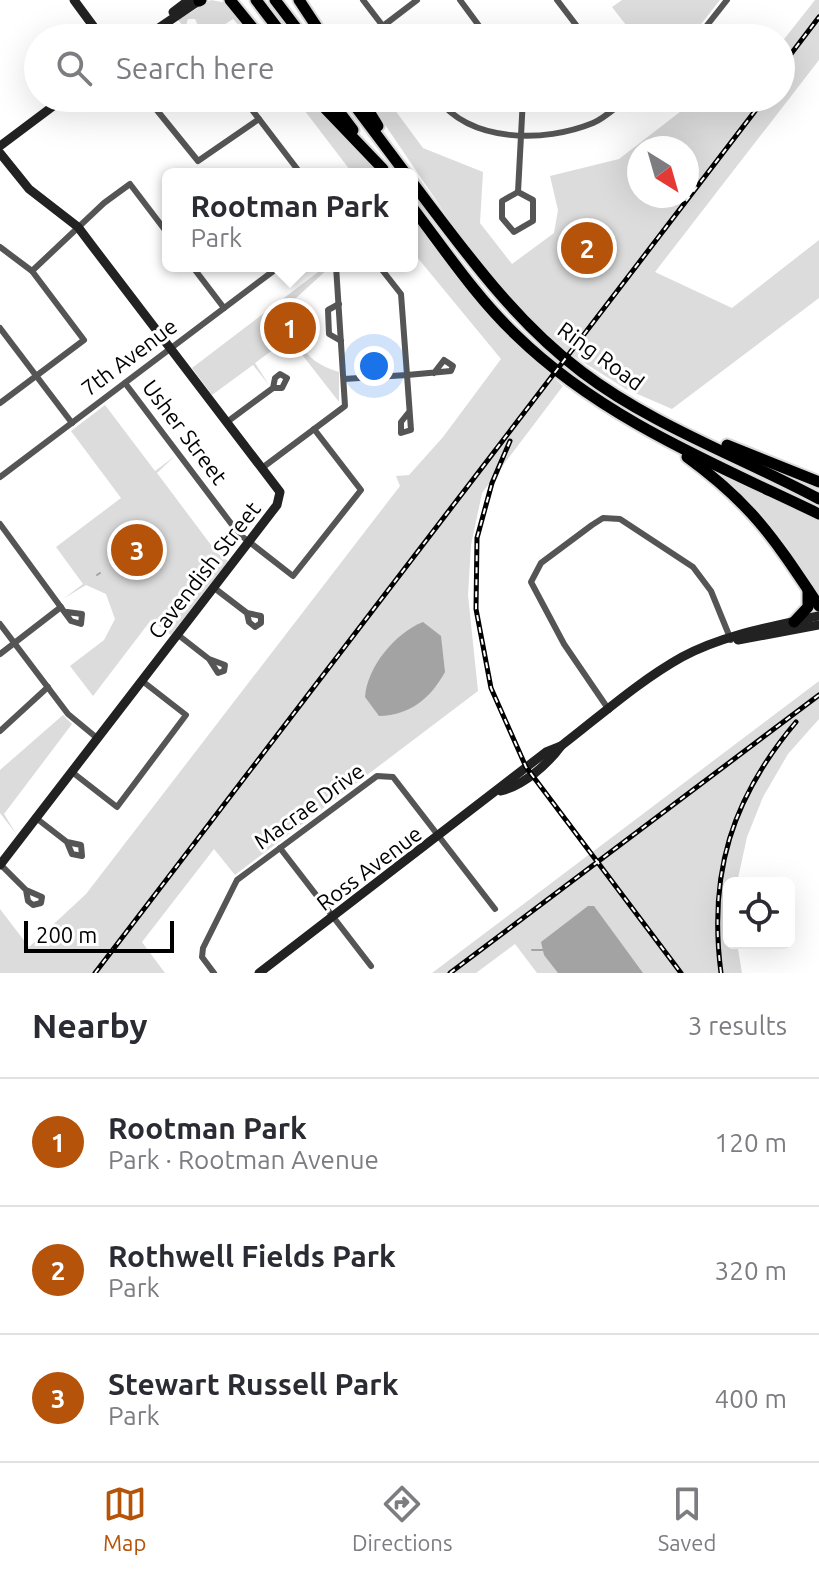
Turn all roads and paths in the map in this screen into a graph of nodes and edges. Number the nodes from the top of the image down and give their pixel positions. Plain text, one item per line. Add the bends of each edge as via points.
1 (74, 0) edge
2 (169, 0) edge
3 (189, 0) edge
4 (200, 0) edge
5 (230, 0) edge
6 (256, 0) edge
7 (275, 0) edge
8 (299, 0) edge
9 (363, 0) edge
10 (417, 0) edge
11 (460, 0) edge
12 (557, 0) edge
13 (727, 0) edge
14 (176, 10) junction
15 (166, 21) junction
16 (92, 24) edge
17 (162, 24) edge
18 (250, 24) edge
19 (274, 24) edge
20 (293, 24) edge
21 (315, 24) edge
22 (381, 24) edge
23 (386, 24) edge
24 (478, 24) edge
25 (575, 24) edge
26 (708, 24) edge
27 (45, 112) edge
28 (158, 112) edge
29 (254, 112) edge
30 (328, 112) edge
31 (339, 112) edge
32 (360, 112) edge
33 (369, 112) edge
34 (450, 112) edge
35 (523, 112) edge
36 (609, 112) edge
37 (259, 119) junction
38 (523, 135) junction
39 (0, 146) edge
40 (0, 153) edge
41 (296, 168) edge
42 (380, 168) edge
43 (381, 168) edge
44 (402, 168) edge
45 (403, 168) edge
46 (418, 190) edge
47 (518, 192) junction
48 (418, 215) edge
49 (162, 226) edge
50 (78, 227) junction
51 (0, 247) edge
52 (32, 271) junction
53 (197, 272) edge
54 (271, 272) edge
55 (336, 272) edge
56 (384, 272) edge
57 (339, 304) junction
58 (224, 308) junction
59 (0, 328) edge
60 (341, 341) junction
61 (170, 349) junction
62 (434, 373) dead end
63 (407, 375) junction
64 (36, 376) junction
65 (344, 379) junction
66 (125, 383) junction
67 (273, 388) dead end
68 (622, 398) junction
69 (0, 403) edge
70 (409, 412) dead end
71 (227, 422) junction
72 (72, 423) junction
73 (314, 429) junction
74 (664, 440) junction
75 (262, 468) junction
76 (0, 477) edge
77 (819, 482) edge
78 (819, 499) edge
79 (819, 514) edge
80 (0, 524) edge
81 (248, 540) junction
82 (212, 586) junction
83 (808, 590) junction
84 (819, 606) edge
85 (247, 613) dead end
86 (819, 616) edge
87 (794, 622) junction
88 (0, 624) edge
89 (819, 625) edge
90 (176, 634) junction
91 (731, 640) junction
92 (15, 643) junction
93 (0, 654) edge
94 (209, 659) dead end
95 (141, 680) junction
96 (48, 687) junction
97 (609, 710) junction
98 (0, 731) edge
99 (97, 738) junction
100 (72, 772) junction
101 (36, 818) junction
102 (438, 838) junction
103 (67, 842) dead end
104 (280, 848) junction
105 (0, 865) edge
106 (26, 890) dead end
107 (495, 909) dead end
108 (333, 917) junction
109 (371, 966) dead end
110 (214, 973) edge
111 (259, 973) edge

1 - 16 street
2 - 14 street
3 - 14 street
4 - 15 street
5 - 18 highway
6 - 19 highway
7 - 20 highway
8 - 21 highway
9 - 22 street
10 - 23 street
11 - 24 street
12 - 25 street
13 - 26 street
14 - 15 street
15 - 17 street
27 - 39 street
28 - 37 street via 198,161
29 - 37 street
30 - 42 highway
31 - 43 highway
32 - 44 highway
33 - 45 highway
34 - 38 street via 486,131
35 - 38 street
36 - 38 street via 596,122 544,136
37 - 41 street
38 - 47 street
40 - 50 street, Cavendish Street via 29,189
46 - 68 highway, Ring Road via 524,321 582,372
47 - 47 street via 502,201 502,218 514,232 533,221 535,212 533,200
48 - 74 highway, Ring Road via 525,344 601,403
49 - 50 street via 130,184
50 - 52 street
50 - 61 street, Cavendish Street
51 - 52 street
52 - 64 street via 84,340
53 - 58 street
54 - 58 street, 7th Avenue
55 - 57 street
56 - 63 street via 401,294
57 - 60 street
57 - 60 street via 328,310 329,334
58 - 61 street, 7th Avenue
59 - 64 street
60 - 65 street
61 - 66 street, 7th Avenue
61 - 71 street, Cavendish Street
62 - 63 street
63 - 65 street
63 - 70 street
64 - 69 street
64 - 72 street
65 - 73 street via 345,396 335,413
66 - 72 street, 7th Avenue
66 - 81 street, Usher Street
67 - 71 street
68 - 77 highway
68 - 78 highway, Ring Road
71 - 75 street, Cavendish Street
72 - 76 street, 7th Avenue
73 - 75 street
73 - 81 street, Usher Street via 361,490 293,576
74 - 79 highway, Ring Road
74 - 83 highway via 745,504 784,550
75 - 81 street, Cavendish Street via 280,492 277,505
80 - 92 street via 64,610
81 - 82 street, Cavendish Street
82 - 85 street
82 - 90 street, Cavendish Street
83 - 84 highway
83 - 87 highway via 808,607
86 - 87 street, Ross Avenue
87 - 91 street, Ross Avenue
88 - 92 street
89 - 91 street, Ross Avenue
90 - 94 street
90 - 95 street, Cavendish Street
91 - 97 street, Ross Avenue via 681,658
91 - 97 street via 711,591 693,567 629,523 603,518 541,563 531,582 564,644
92 - 93 street
92 - 96 street
95 - 99 street, Cavendish Street
95 - 100 street via 186,715 152,761 117,807
96 - 98 street
96 - 99 street via 68,714
97 - 102 street, Ross Avenue via 546,752
99 - 100 street, Cavendish Street
100 - 101 street, Cavendish Street
101 - 103 street
101 - 105 street, Cavendish Street
102 - 104 street, Macrae Drive via 393,777 377,776
102 - 107 street, Macrae Drive
102 - 108 street, Ross Avenue
104 - 108 street
104 - 110 street, Macrae Drive via 237,880 203,948 202,957
105 - 106 street
108 - 109 street
108 - 111 street, Ross Avenue

